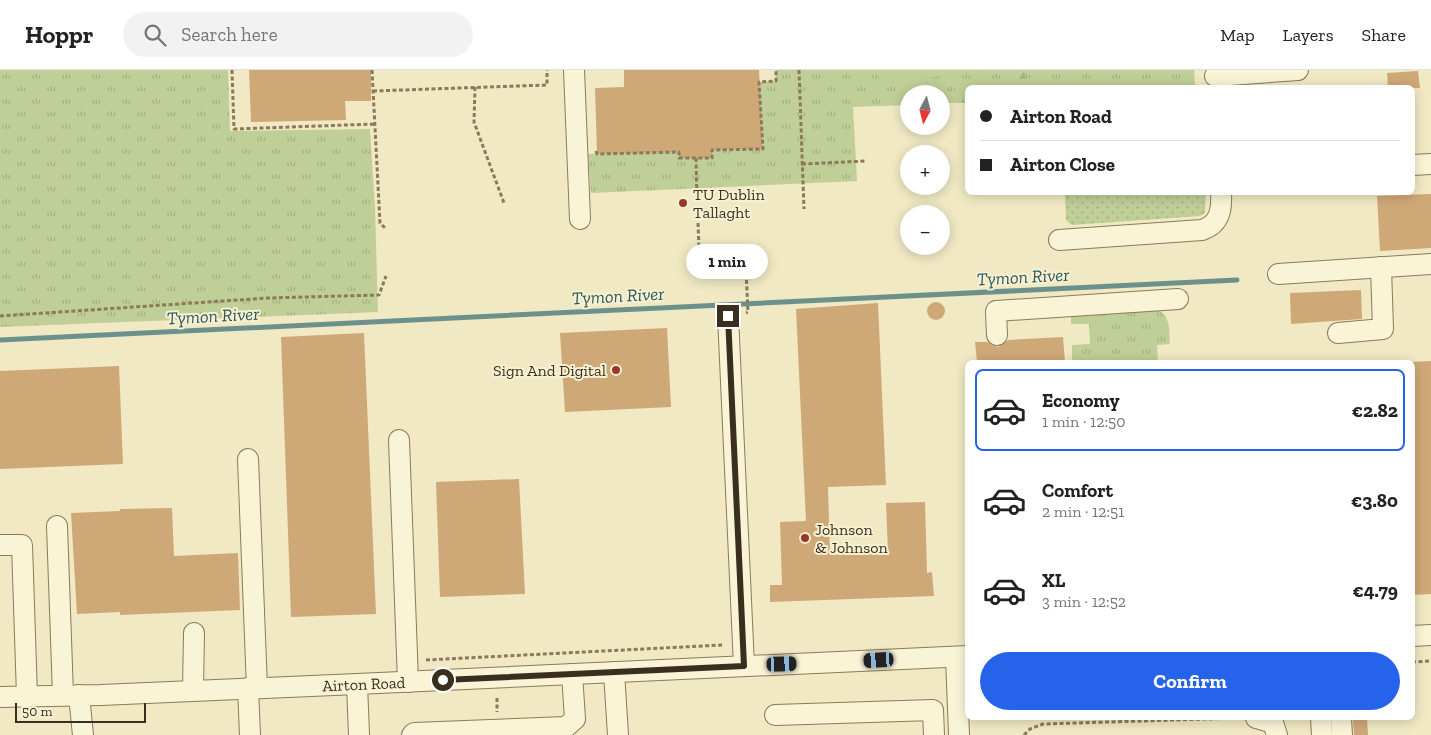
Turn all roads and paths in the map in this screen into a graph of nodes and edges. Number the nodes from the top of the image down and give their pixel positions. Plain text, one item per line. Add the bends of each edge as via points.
1 (232, 70) edge
2 (372, 70) edge
3 (547, 70) edge
4 (574, 70) edge
5 (776, 70) edge
6 (799, 70) edge
7 (1298, 70) edge
8 (1215, 78) edge
9 (475, 88) junction
10 (373, 91) junction
11 (375, 124) junction
12 (596, 144) dead end
13 (696, 158) junction
14 (866, 160) dead end
15 (802, 164) junction
16 (1431, 164) edge
17 (1415, 166) edge
18 (1221, 195) edge
19 (504, 203) dead end
20 (698, 203) dead end
21 (804, 209) dead end
22 (580, 220) dead end
23 (698, 223) dead end
24 (385, 228) dead end
25 (1059, 240) dead end
26 (700, 249) dead end
27 (1431, 264) edge
28 (1381, 267) junction
29 (704, 273) dead end
30 (1278, 274) dead end
31 (386, 276) dead end
32 (1178, 299) dead end
33 (748, 312) dead end
34 (0, 316) edge
35 (728, 316) dead end
36 (1338, 333) dead end
37 (997, 335) dead end
38 (399, 440) dead end
39 (248, 459) dead end
40 (57, 526) dead end
41 (0, 545) edge
42 (194, 633) dead end
43 (1431, 635) edge
44 (1415, 636) edge
45 (962, 656) edge
46 (1431, 661) edge
47 (1415, 662) edge
48 (744, 666) junction
49 (614, 672) junction
50 (572, 674) junction
51 (408, 682) junction
52 (357, 684) junction
53 (253, 688) junction
54 (193, 690) junction
55 (71, 695) junction
56 (27, 696) junction
57 (0, 697) edge
58 (775, 716) dead end
59 (1175, 720) edge
60 (1263, 720) edge
61 (1321, 720) edge
62 (1341, 720) edge
63 (575, 727) edge
64 (84, 735) edge
65 (250, 735) edge
66 (360, 735) edge
67 (412, 735) edge
68 (618, 735) edge
69 (934, 735) edge
70 (959, 735) edge
71 (1024, 735) edge
72 (1277, 735) edge
73 (1322, 735) edge
74 (1342, 735) edge

1 - 11 path via 234,129
2 - 10 path
3 - 9 path via 547,85
4 - 22 street
5 - 13 path via 776,81 759,82 763,149 712,150 712,158
6 - 15 path
7 - 8 street
9 - 10 path
9 - 19 path via 474,122
10 - 11 path
11 - 24 path via 380,223
12 - 13 path via 596,154 679,152 679,158
13 - 20 path
14 - 15 path
15 - 21 path
16 - 17 street
18 - 25 street via 1221,213 1213,224 1202,230
23 - 26 path
27 - 28 street
28 - 30 street
28 - 36 street via 1383,329
29 - 33 path via 746,270
31 - 34 path via 379,295 268,298
32 - 37 street via 996,311
35 - 48 street
38 - 51 street
39 - 53 street
40 - 55 street
41 - 56 street via 22,545
42 - 54 street
43 - 44 street
45 - 48 street, Airton Road
45 - 70 street
46 - 47 path
48 - 49 street, Airton Road
49 - 50 street, Airton Road
49 - 68 street
50 - 51 street, Airton Road
50 - 63 street
51 - 52 street, Airton Road
52 - 53 street, Airton Road
52 - 66 street
53 - 54 street, Airton Road
53 - 65 street
54 - 55 street, Airton Road
55 - 56 street, Airton Road
55 - 64 street
56 - 57 street, Airton Road
58 - 69 street via 933,710
59 - 71 path via 1043,724
60 - 72 street via 1273,723
61 - 73 street
62 - 74 street
63 - 67 street

